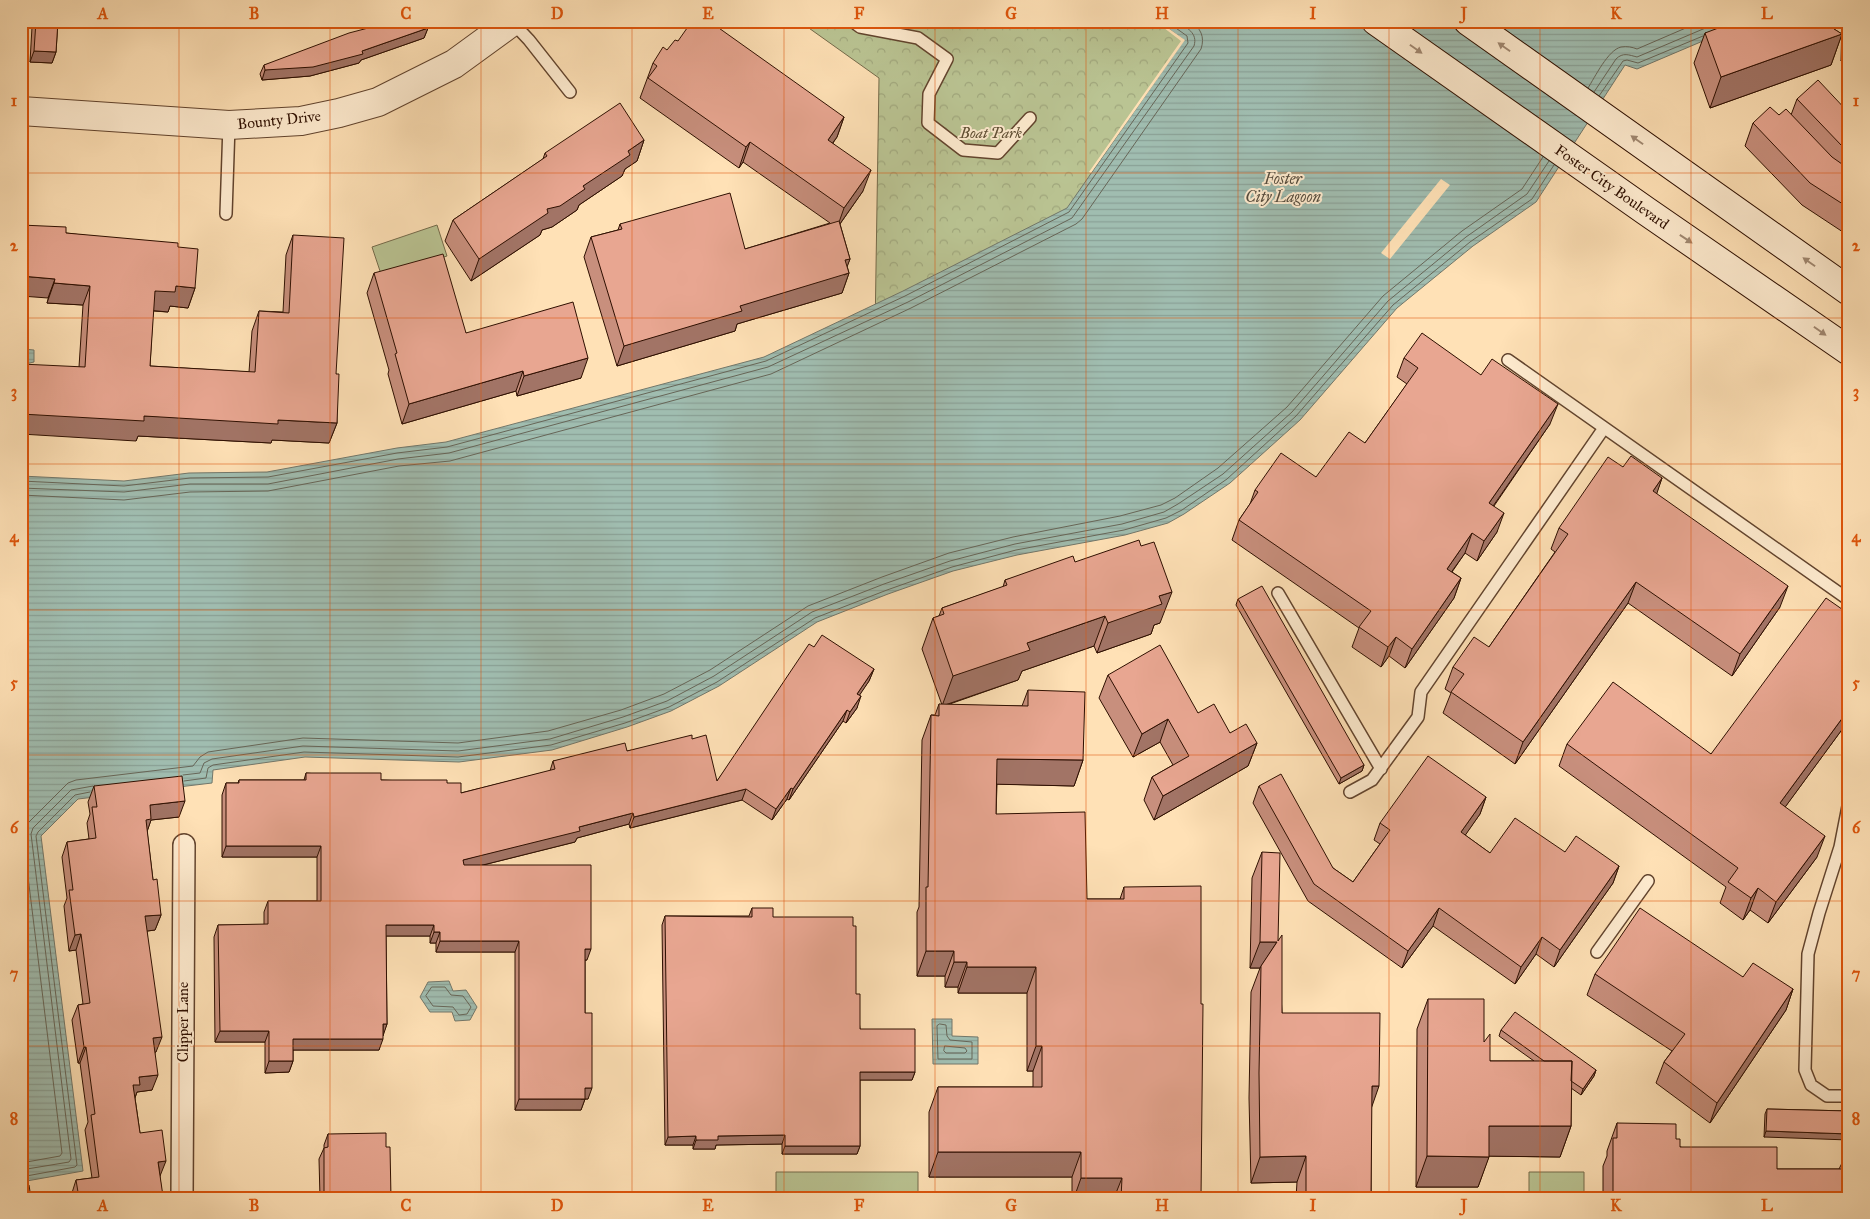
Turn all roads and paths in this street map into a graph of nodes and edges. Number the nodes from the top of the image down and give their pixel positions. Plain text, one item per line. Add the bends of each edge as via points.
1 (852, 21) edge
2 (1376, 21) edge
3 (1468, 21) edge
4 (513, 22) edge
5 (570, 92) dead end
6 (21, 110) edge
7 (1030, 118) dead end
8 (229, 126) junction
9 (226, 214) dead end
10 (1849, 290) edge
11 (1849, 351) edge
12 (1508, 360) dead end
13 (1604, 428) junction
14 (1278, 593) dead end
15 (1849, 600) edge
16 (1381, 768) junction
17 (1350, 792) dead end
18 (1849, 800) edge
19 (184, 845) dead end
20 (1648, 881) dead end
21 (1597, 952) dead end
22 (1849, 1096) edge
23 (182, 1198) edge

1 - 7 lane via 860,27 918,38 947,59 929,94 928,123 963,150 998,153
2 -> 11 main road, Foster City Boulevard
10 -> 3 main road
4 - 5 lane
4 - 8 main road, Bounty Drive via 454,64 378,102 301,121
6 - 8 main road, Bounty Drive
8 - 9 lane
12 - 13 lane
13 - 15 lane
13 - 16 lane via 1421,692 1418,718
14 - 16 lane
16 - 17 lane via 1372,780
18 - 22 lane via 1840,847 1808,954 1806,1070 1811,1085 1827,1096
19 - 23 street, Clipper Lane
20 - 21 lane

